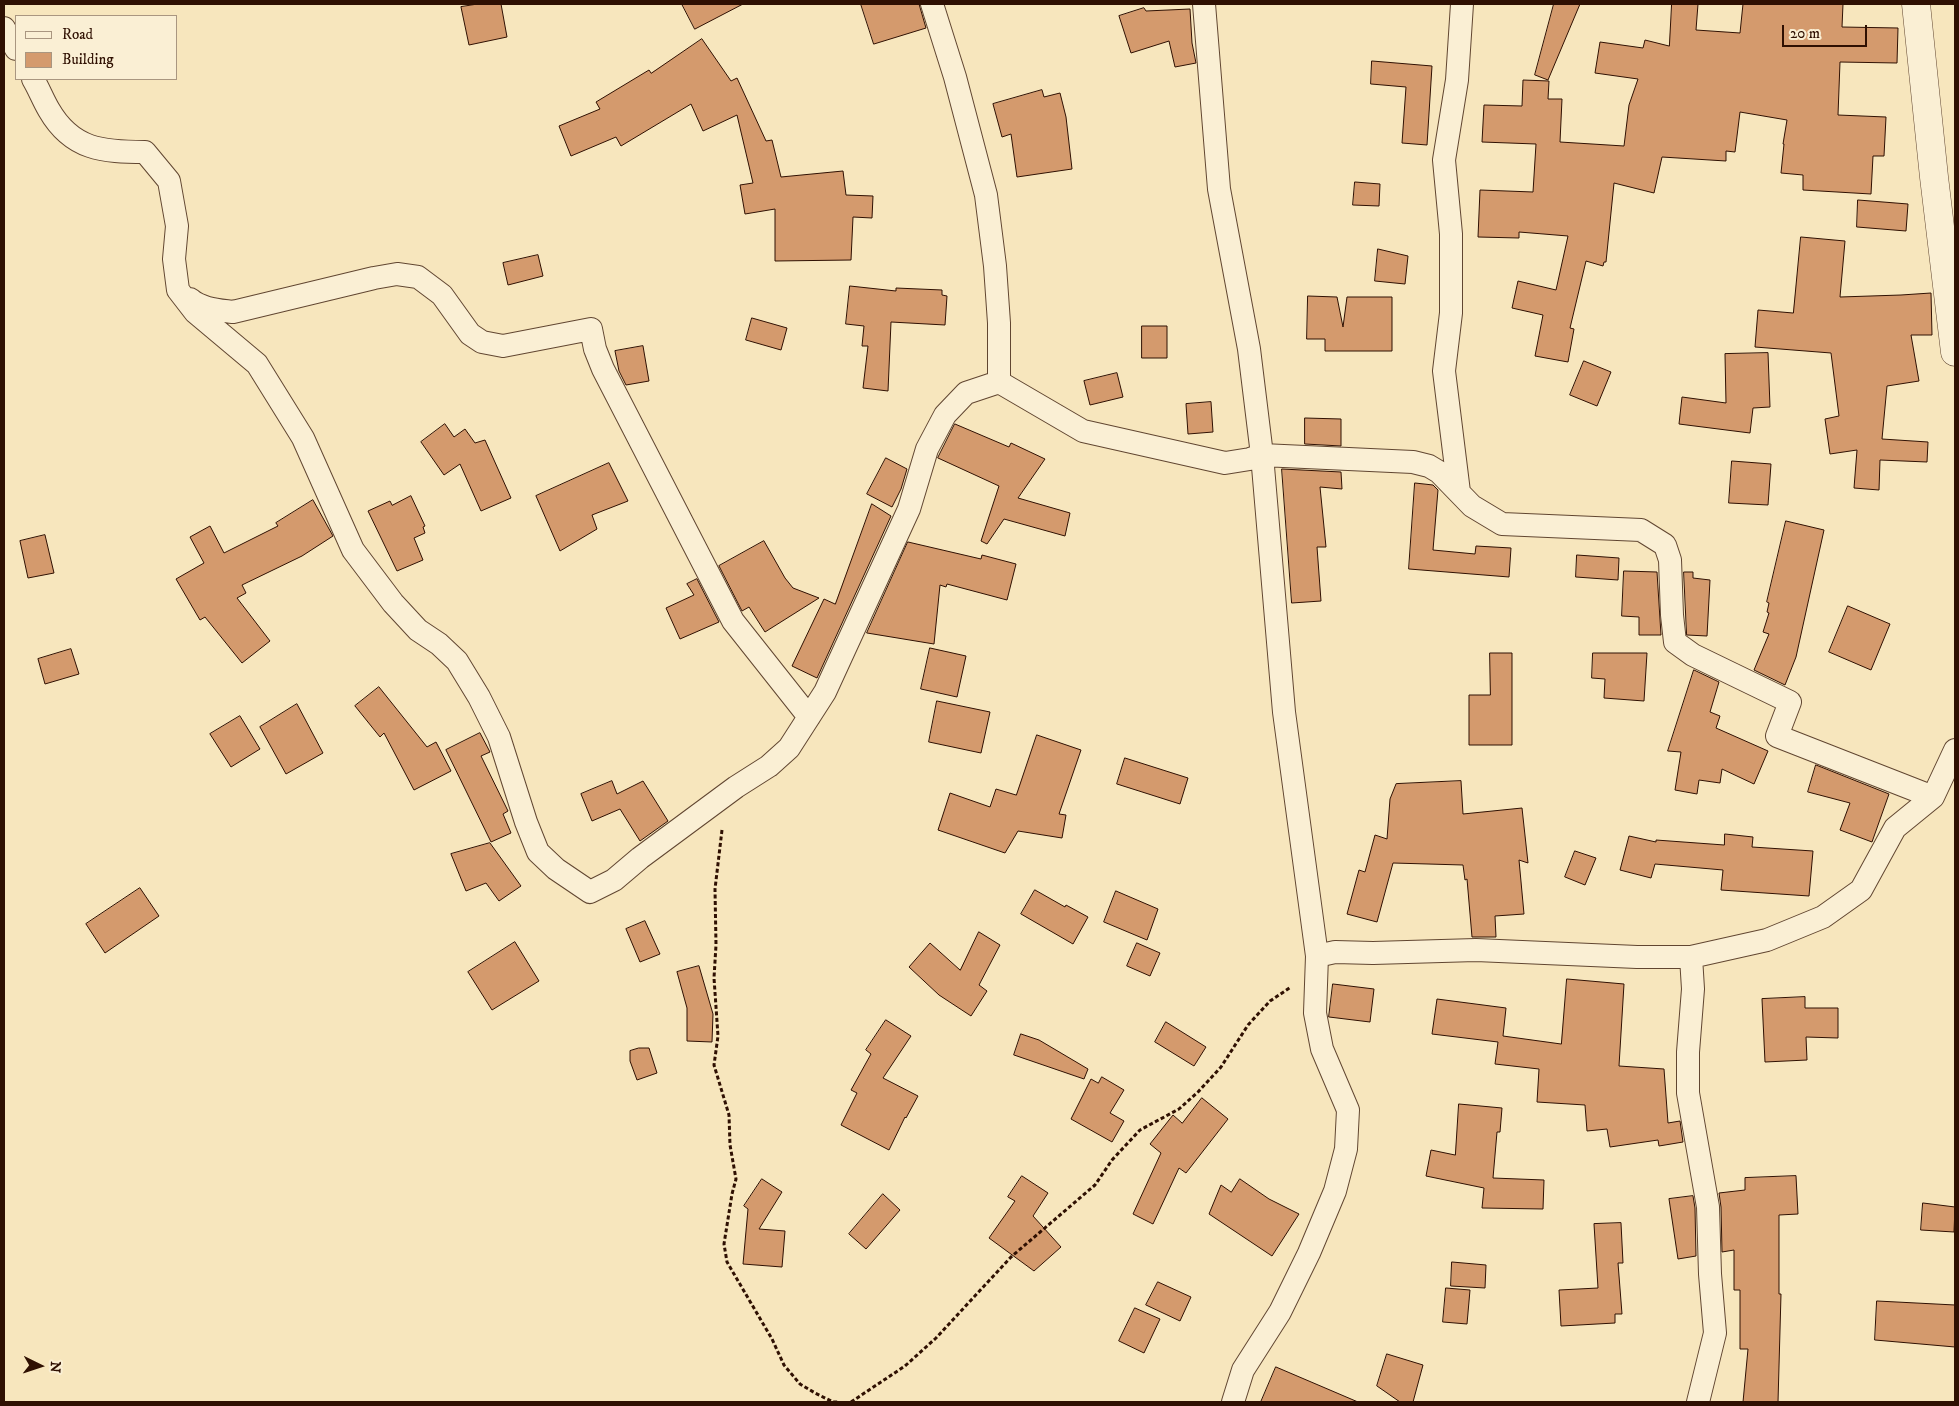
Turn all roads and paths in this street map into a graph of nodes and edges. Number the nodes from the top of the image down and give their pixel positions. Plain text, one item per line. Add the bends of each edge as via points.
1 (932, 4) edge
2 (1204, 4) edge
3 (1462, 4) edge
4 (1916, 4) edge
5 (4, 28) edge
6 (15, 47) edge
7 (34, 80) edge
8 (178, 290) junction
9 (1955, 352) edge
10 (999, 382) junction
11 (1262, 455) junction
12 (1454, 455) junction
13 (1429, 466) junction
14 (1459, 492) junction
15 (809, 716) junction
16 (1955, 750) edge
17 (736, 787) junction
18 (1933, 797) junction
19 (1317, 956) junction
20 (1692, 957) junction
21 (839, 1402) edge
22 (851, 1402) edge
23 (1233, 1402) edge
24 (1698, 1402) edge

1 - 10 street via 986,195 999,323
2 - 11 street via 1219,189 1249,349
3 - 12 street via 1457,80 1444,160 1451,234 1451,313 1444,371
4 - 9 street
5 - 6 street
7 - 8 street via 50,111 68,135 96,150 145,152 170,181 177,226 174,260
8 - 15 street via 194,303 233,312 397,274 418,278 442,295 470,334 482,342 503,346 591,329 603,368 733,621
8 - 17 street via 195,312 257,364 303,438 353,550 399,610 457,661 499,737 526,822 544,860 590,892 614,880
10 - 11 street via 1083,431 1225,463
10 - 15 street via 966,393 945,415 927,449 909,509 885,563 825,692
11 - 13 street via 1413,462
11 - 19 street via 1284,712
12 - 13 street
12 - 14 street
13 - 14 street
14 - 18 street via 1472,506 1502,524 1625,528 1640,530 1654,537 1665,545 1670,560 1676,642 1693,655 1790,702 1776,736
15 - 17 street via 780,758
16 - 18 street
17 - 21 path via 721,832 715,889 714,978 718,1036 714,1065 729,1115 736,1179 724,1244 727,1262 784,1366 800,1384 833,1402
18 - 20 street via 1895,828 1861,890 1823,917 1768,940
19 - 20 street via 1335,952 1476,950
19 - 22 path via 1306,973 1270,1001 1248,1024 1221,1067 1198,1092 1179,1109 1140,1130 1112,1160 1095,1185 1011,1257 936,1338 905,1366
19 - 23 street via 1315,1012 1322,1049 1348,1110 1346,1149 1335,1191 1309,1253 1280,1312 1243,1370
20 - 24 street via 1688,1093 1708,1207 1715,1333

